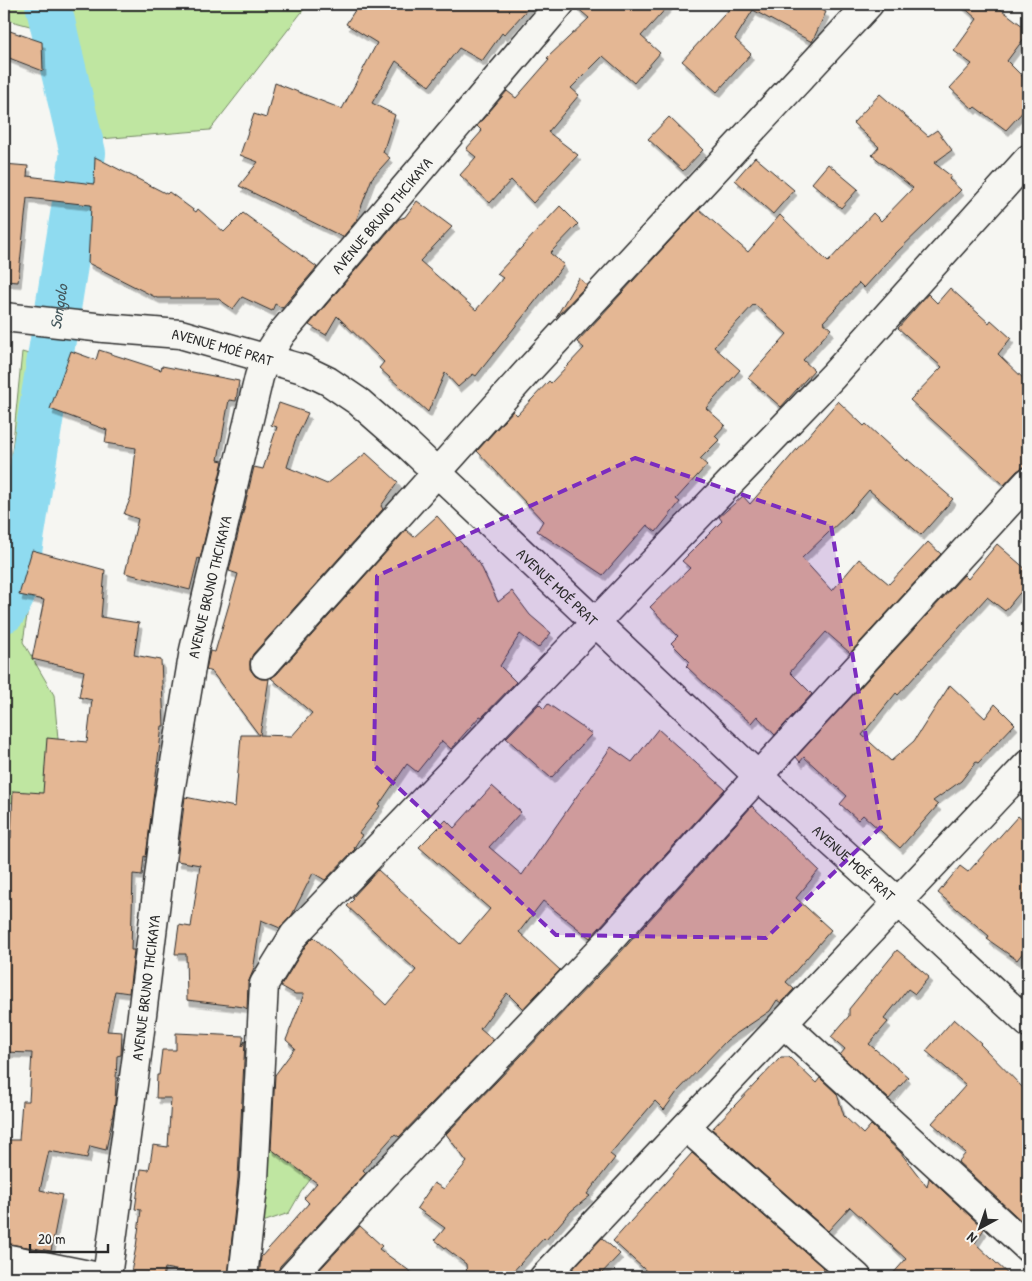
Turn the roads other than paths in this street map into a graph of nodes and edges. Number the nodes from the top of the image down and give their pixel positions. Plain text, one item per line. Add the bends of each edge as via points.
1 (560, 4) edge
2 (869, 4) edge
3 (1028, 159) edge
4 (17, 319) edge
5 (265, 358) junction
6 (437, 472) junction
7 (1028, 482) edge
8 (596, 622) junction
9 (265, 664) dead end
10 (758, 776) junction
11 (1023, 779) edge
12 (898, 902) junction
13 (1028, 1023) edge
14 (784, 1024) junction
15 (686, 1127) junction
16 (1028, 1248) edge
17 (4, 1258) edge
18 (99, 1277) edge
19 (107, 1277) edge
20 (243, 1277) edge
21 (292, 1277) edge
22 (544, 1277) edge
23 (857, 1277) edge

1 - 5 street, AVENUE BRUNO THCIKAYA via 288,326
2 - 6 street
3 - 8 street via 833,376
4 - 5 street, AVENUE MOÉ PRAT via 180,334
5 - 6 street, AVENUE MOÉ PRAT via 303,369 328,381 359,402
5 - 19 street, AVENUE BRUNO THCIKAYA via 194,650 168,804
6 - 8 street, AVENUE MOÉ PRAT
6 - 9 street
7 - 10 street
8 - 10 street, AVENUE MOÉ PRAT
8 - 20 street via 294,935 264,984 254,1180
10 - 12 street, AVENUE MOÉ PRAT
10 - 21 street via 607,943
11 - 12 street
12 - 13 street, AVENUE MOÉ PRAT
12 - 14 street
14 - 15 street
14 - 16 street
15 - 22 street
15 - 23 street
17 - 18 street

